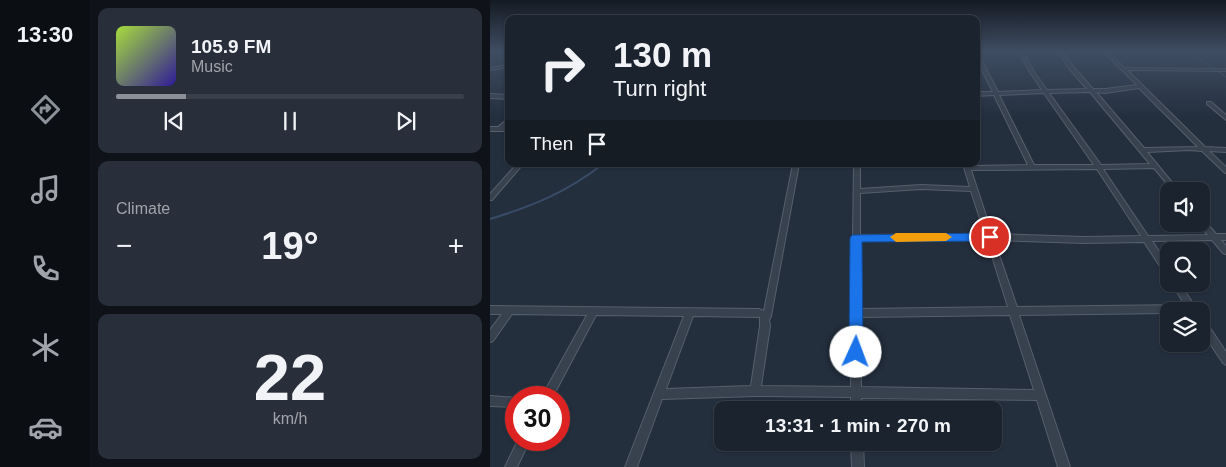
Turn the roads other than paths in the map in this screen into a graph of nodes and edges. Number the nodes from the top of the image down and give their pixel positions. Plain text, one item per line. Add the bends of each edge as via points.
1 (987, 74) edge
2 (1035, 74) edge
3 (1077, 74) edge
4 (1128, 74) edge
5 (1141, 86) junction
6 (1092, 90) junction
7 (1046, 92) junction
8 (997, 93) junction
9 (980, 94) edge
10 (490, 96) edge
11 (505, 97) edge
12 (1208, 103) dead end
13 (1226, 118) edge
14 (505, 124) edge
15 (490, 129) edge
16 (500, 129) junction
17 (505, 129) edge
18 (1143, 150) junction
19 (1206, 150) junction
20 (1226, 150) edge
21 (980, 166) edge
22 (1154, 166) junction
23 (517, 167) edge
24 (795, 167) edge
25 (857, 167) edge
26 (967, 167) edge
27 (1032, 167) junction
28 (1099, 167) junction
29 (1226, 171) edge
30 (1168, 182) edge
31 (974, 189) junction
32 (857, 191) junction
33 (490, 198) edge
34 (1209, 232) edge
35 (990, 237) junction
36 (1226, 237) edge
37 (856, 238) junction
38 (1214, 238) junction
39 (1146, 239) junction
40 (1226, 251) edge
41 (1160, 260) edge
42 (490, 310) edge
43 (510, 310) junction
44 (594, 311) junction
45 (1160, 311) edge
46 (690, 312) junction
47 (857, 313) junction
48 (1014, 313) junction
49 (767, 316) junction
50 (1210, 336) edge
51 (490, 338) edge
52 (1226, 360) edge
53 (553, 386) edge
54 (755, 391) junction
55 (855, 392) junction
56 (658, 394) junction
57 (1041, 395) junction
58 (490, 400) edge
59 (505, 401) edge
60 (856, 401) edge
61 (519, 451) edge
62 (857, 451) edge
63 (511, 467) edge
64 (631, 467) edge
65 (858, 467) edge
66 (1064, 467) edge

1 - 8 street
2 - 7 street
3 - 6 street
4 - 5 street
5 - 6 street
5 - 19 street
6 - 7 street
6 - 18 street
7 - 8 street
7 - 28 street
8 - 9 street
8 - 27 street
10 - 11 street
12 - 13 street
14 - 16 street
15 - 16 street
16 - 17 street
18 - 19 street
18 - 22 street
19 - 20 street
19 - 29 street
21 - 27 street
22 - 28 street
22 - 30 street
23 - 33 street
24 - 49 street
25 - 32 street
26 - 31 street
27 - 28 street
28 - 39 street
31 - 32 street via 921,187
31 - 35 street
32 - 37 street
34 - 38 street
35 - 37 street
35 - 39 street
35 - 48 street
36 - 38 street
37 - 47 street
38 - 39 street
38 - 40 street
39 - 41 street
42 - 43 street
43 - 44 street
43 - 51 street
44 - 46 street
44 - 53 street
45 - 48 street
46 - 49 street via 754,312
46 - 56 street
47 - 48 street
47 - 55 street
48 - 57 street
49 - 54 street
50 - 52 street
54 - 55 street
54 - 56 street
55 - 57 street
55 - 60 street
56 - 64 street
57 - 66 street
58 - 59 street
61 - 63 street
62 - 65 street

